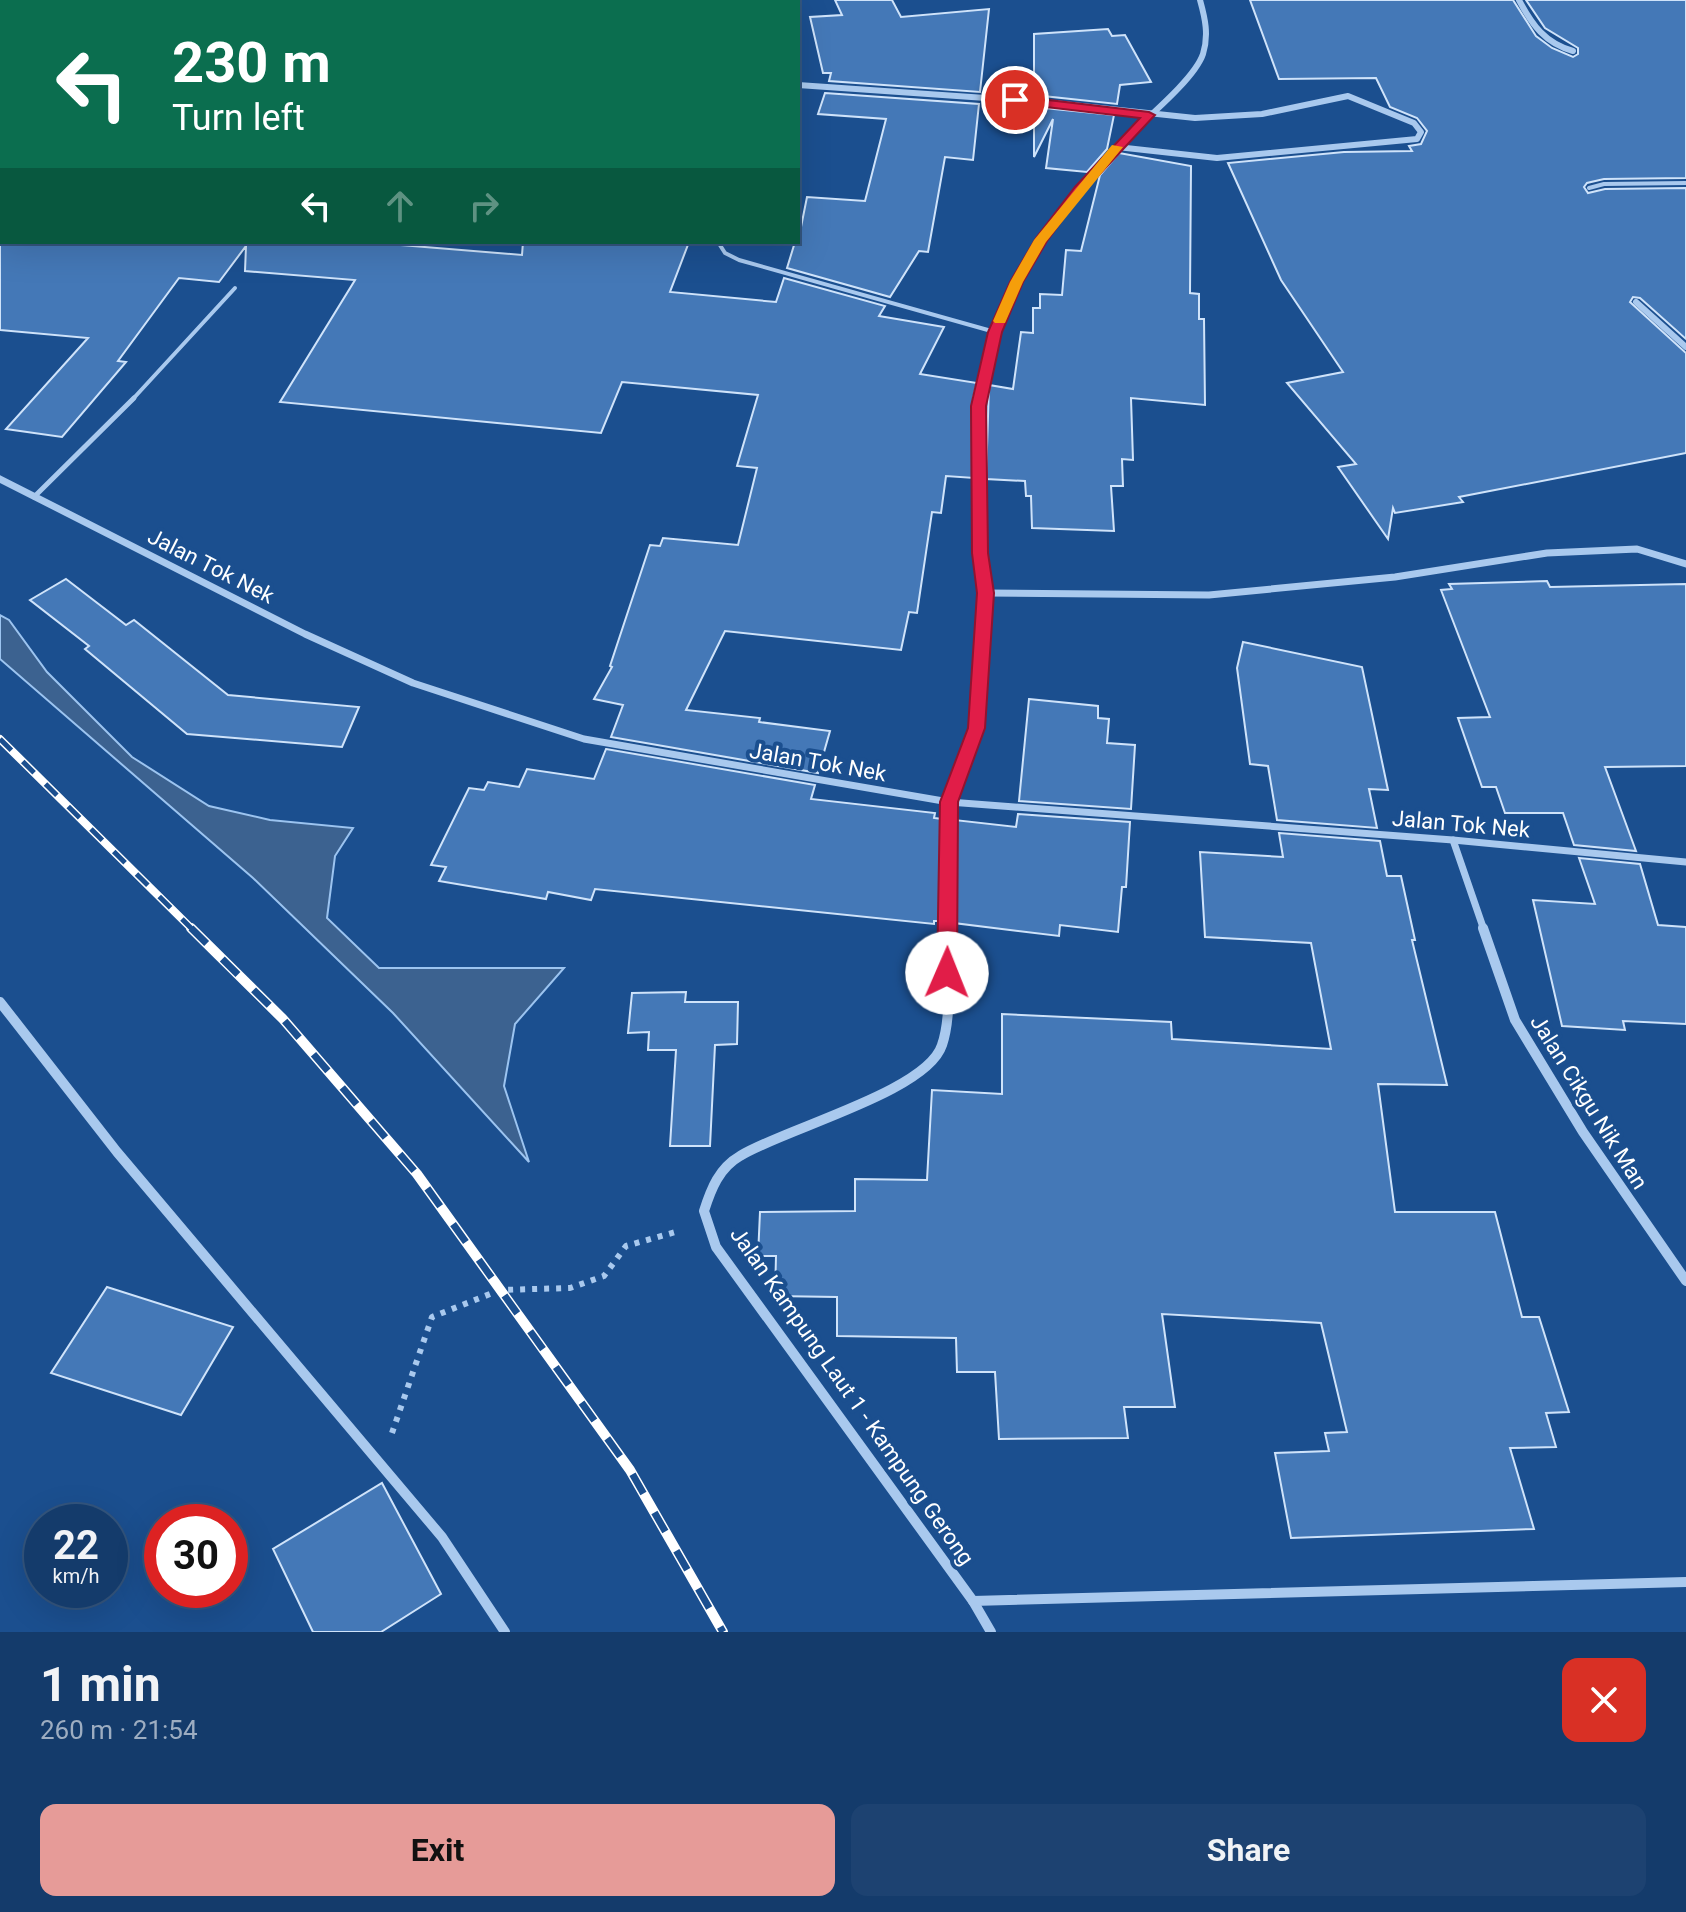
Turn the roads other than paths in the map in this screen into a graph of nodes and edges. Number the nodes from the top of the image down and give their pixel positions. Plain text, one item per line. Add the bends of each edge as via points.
1 (1200, 0) edge
2 (1519, 0) edge
3 (1573, 51) dead end
4 (800, 85) edge
5 (1149, 115) junction
6 (1117, 147) junction
7 (1686, 183) edge
8 (1589, 188) dead end
9 (719, 244) edge
10 (235, 288) dead end
11 (1636, 302) dead end
12 (995, 332) junction
13 (1686, 347) edge
14 (0, 479) edge
15 (34, 497) junction
16 (1686, 564) edge
17 (986, 593) junction
18 (949, 802) junction
19 (1453, 840) junction
20 (1686, 862) edge
21 (0, 1002) edge
22 (1686, 1281) edge
23 (1686, 1582) edge
24 (973, 1601) junction
25 (505, 1632) edge
26 (991, 1632) edge

1 - 5 street, Jalan Kampung Laut 1 - Kampung Gerong via 1207,24 1203,55
2 - 3 street via 1532,26 1556,47
4 - 5 street via 1044,102
5 - 6 street, Jalan Kampung Laut 1 - Kampung Gerong
5 - 6 street via 1262,114 1348,96 1414,123 1421,136 1241,157
6 - 12 street, Jalan Kampung Laut 1 - Kampung Gerong via 1041,240
7 - 8 lane
9 - 12 lane via 739,260
10 - 15 lane via 113,421
11 - 13 street
12 - 17 street, Jalan Kampung Laut 1 - Kampung Gerong via 978,406 980,553
14 - 15 street, Jalan Tok Nek
15 - 18 street, Jalan Tok Nek via 305,634 413,683 492,710 584,739
16 - 17 street via 1637,549 1547,553 1395,577 1209,595
17 - 18 street, Jalan Kampung Laut 1 - Kampung Gerong via 976,728
18 - 19 street, Jalan Tok Nek
18 - 24 street, Jalan Kampung Laut 1 - Kampung Gerong via 942,1047 932,1062 879,1094 739,1156 712,1187 704,1211 716,1247
19 - 20 street, Jalan Tok Nek
19 - 22 street, Jalan Cikgu Nik Man via 1515,1020 1583,1132
21 - 25 street via 117,1152 442,1537
23 - 24 street
24 - 26 street, Jalan Kampung Laut 1 - Kampung Gerong

